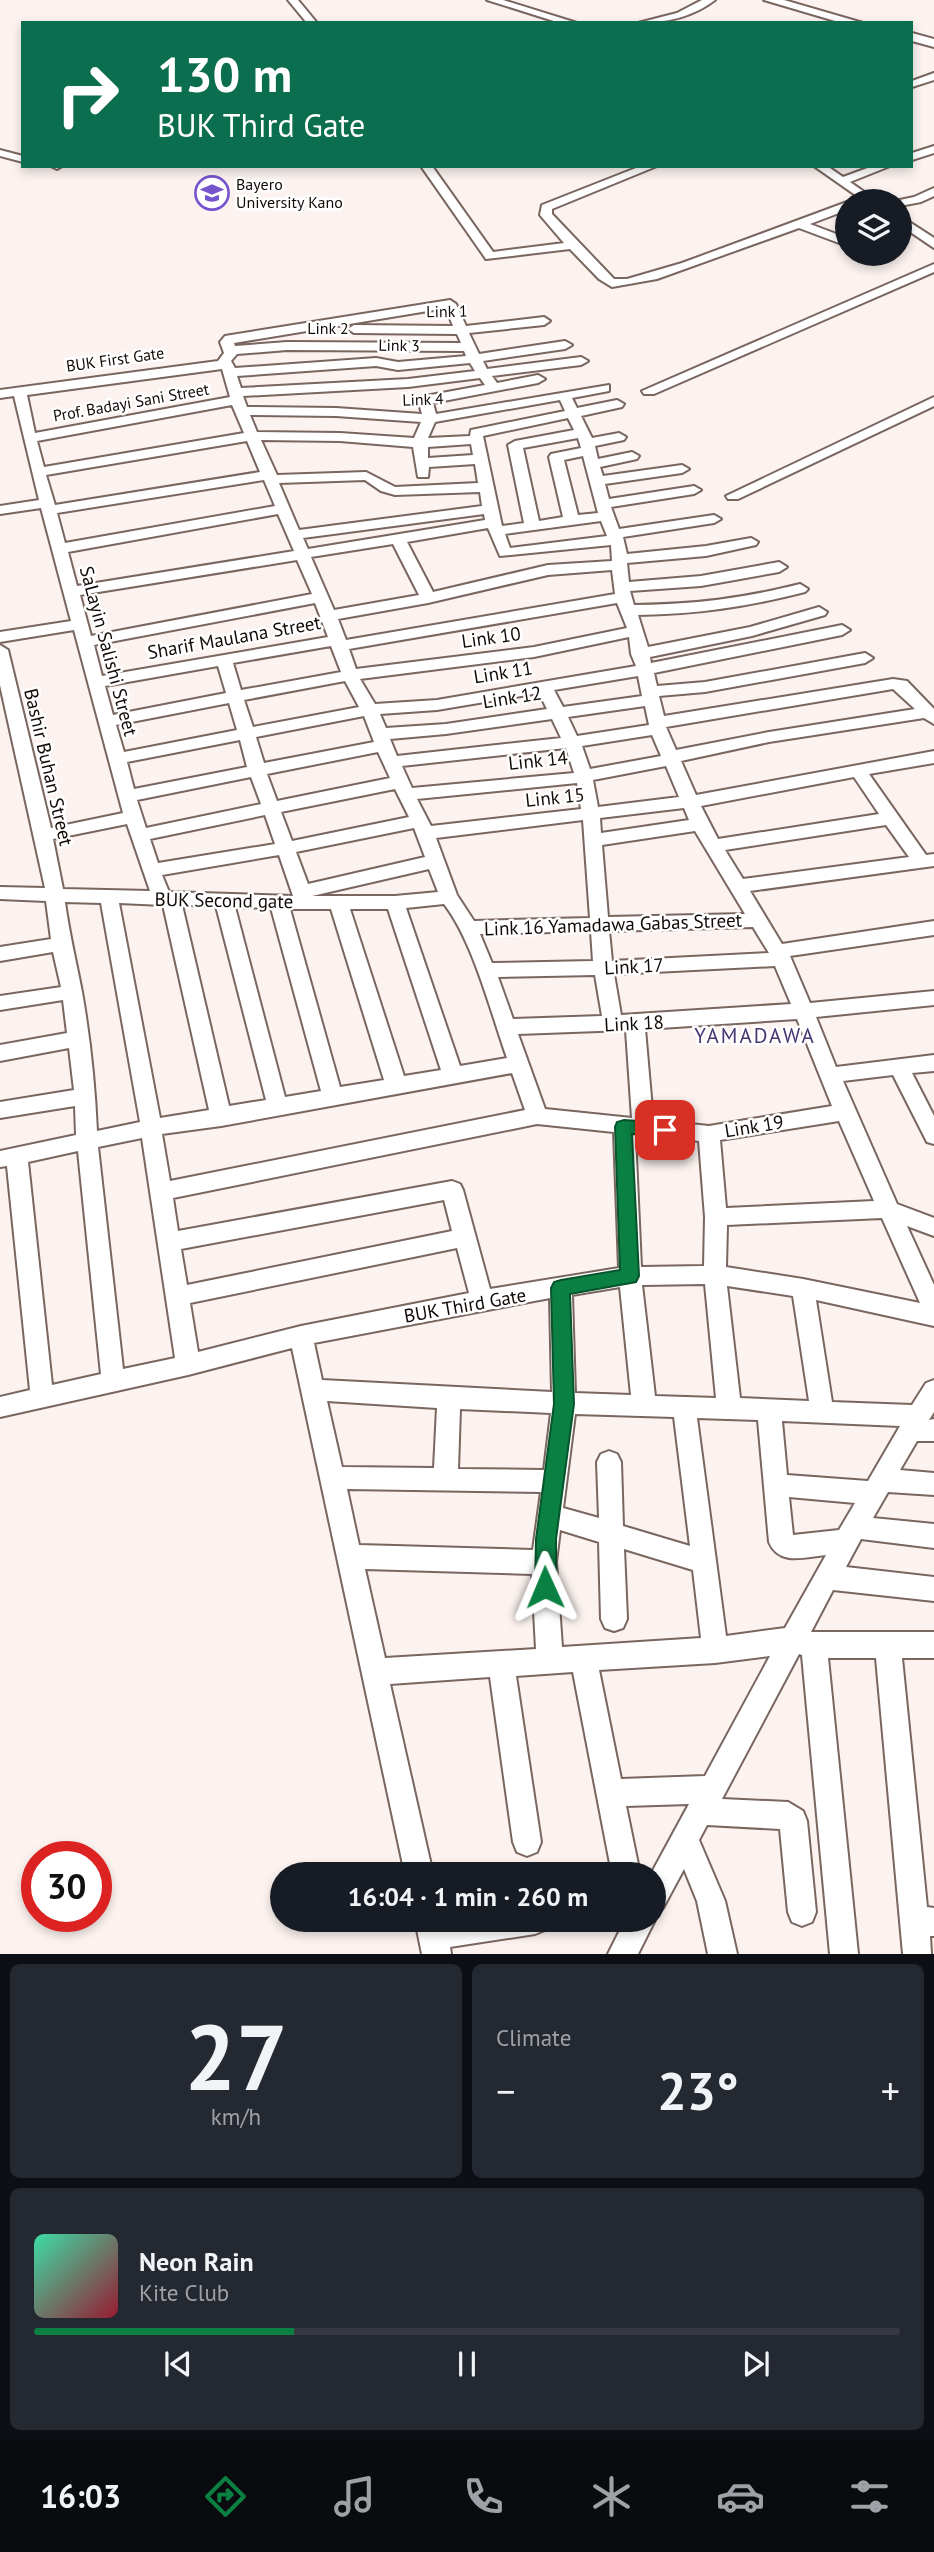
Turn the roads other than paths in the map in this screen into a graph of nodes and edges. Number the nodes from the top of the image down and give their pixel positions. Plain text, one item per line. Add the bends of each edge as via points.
1 (293, 0) edge
2 (492, 0) edge
3 (710, 0) edge
4 (770, 0) edge
5 (785, 0) edge
6 (310, 21) edge
7 (565, 21) edge
8 (652, 21) edge
9 (849, 21) edge
10 (864, 21) edge
11 (913, 35) edge
12 (934, 41) edge
13 (934, 76) edge
14 (913, 84) edge
15 (934, 149) edge
16 (0, 153) edge
17 (913, 157) edge
18 (21, 158) edge
19 (427, 168) edge
20 (648, 168) edge
21 (822, 168) edge
22 (879, 168) edge
23 (841, 181) junction
24 (851, 189) edge
25 (934, 191) edge
26 (912, 201) edge
27 (835, 210) edge
28 (796, 223) junction
29 (912, 228) edge
30 (835, 238) edge
31 (934, 244) edge
32 (573, 245) junction
33 (934, 268) edge
34 (544, 321) dead end
35 (351, 324) junction
36 (462, 330) junction
37 (562, 340) dead end
38 (345, 346) junction
39 (470, 351) junction
40 (228, 362) junction
41 (481, 373) junction
42 (493, 386) junction
43 (604, 388) dead end
44 (19, 390) junction
45 (649, 391) dead end
46 (0, 394) edge
47 (564, 395) junction
48 (238, 401) junction
49 (934, 401) edge
50 (617, 404) dead end
51 (504, 405) junction
52 (609, 417) dead end
53 (430, 419) junction
54 (520, 422) junction
55 (252, 436) junction
56 (619, 437) dead end
57 (29, 438) junction
58 (584, 438) junction
59 (476, 440) junction
60 (420, 443) junction
61 (632, 456) dead end
62 (481, 459) junction
63 (681, 469) dead end
64 (38, 472) junction
65 (271, 477) junction
66 (597, 481) junction
67 (486, 487) junction
68 (694, 491) dead end
69 (733, 496) dead end
70 (48, 507) junction
71 (283, 509) junction
72 (0, 510) edge
73 (605, 510) junction
74 (571, 519) junction
75 (714, 519) dead end
76 (493, 521) junction
77 (532, 524) junction
78 (293, 535) junction
79 (615, 537) junction
80 (398, 538) junction
81 (751, 542) dead end
82 (60, 549) junction
83 (300, 553) junction
84 (619, 562) junction
85 (779, 567) dead end
86 (800, 589) dead end
87 (71, 592) junction
88 (320, 597) junction
89 (428, 598) junction
90 (625, 598) junction
91 (819, 612) dead end
92 (329, 616) junction
93 (80, 624) junction
94 (842, 630) dead end
95 (636, 631) junction
96 (0, 638) edge
97 (85, 642) junction
98 (338, 643) junction
99 (0, 650) edge
100 (865, 657) dead end
101 (224, 660) junction
102 (641, 662) junction
103 (349, 675) junction
104 (97, 682) junction
105 (544, 687) junction
106 (649, 696) junction
107 (234, 697) junction
108 (369, 710) junction
109 (557, 712) junction
110 (930, 716) edge
111 (107, 721) junction
112 (657, 726) junction
113 (246, 733) junction
114 (572, 742) junction
115 (385, 747) junction
116 (934, 757) edge
117 (672, 758) junction
118 (116, 759) junction
119 (257, 770) junction
120 (858, 771) junction
121 (584, 776) junction
122 (403, 788) junction
123 (128, 796) junction
124 (689, 802) junction
125 (273, 809) junction
126 (591, 814) junction
127 (133, 817) junction
128 (890, 818) junction
129 (700, 824) junction
130 (423, 827) junction
131 (44, 835) junction
132 (139, 835) junction
133 (593, 840) junction
134 (714, 846) junction
135 (286, 848) junction
136 (435, 861) junction
137 (928, 861) edge
138 (152, 870) junction
139 (738, 886) junction
140 (0, 893) edge
141 (55, 895) junction
142 (109, 897) junction
143 (303, 897) junction
144 (449, 897) junction
145 (166, 899) junction
146 (225, 900) junction
147 (279, 902) junction
148 (338, 902) junction
149 (394, 903) junction
150 (760, 920) junction
151 (600, 924) junction
152 (467, 928) junction
153 (934, 928) edge
154 (61, 944) junction
155 (0, 954) edge
156 (780, 955) junction
157 (603, 968) junction
158 (485, 970) junction
159 (72, 992) junction
160 (934, 998) edge
161 (0, 1003) edge
162 (806, 1013) junction
163 (635, 1023) junction
164 (613, 1024) junction
165 (505, 1027) junction
166 (76, 1039) junction
167 (0, 1053) edge
168 (934, 1063) edge
169 (519, 1064) junction
170 (899, 1067) junction
171 (830, 1075) junction
172 (454, 1077) junction
173 (397, 1087) junction
174 (85, 1096) junction
175 (333, 1098) junction
176 (278, 1108) junction
177 (0, 1110) edge
178 (845, 1112) junction
179 (537, 1116) junction
180 (221, 1118) junction
181 (634, 1127) junction
182 (151, 1128) junction
183 (709, 1134) junction
184 (934, 1136) edge
185 (87, 1142) junction
186 (9, 1158) edge
187 (160, 1192) junction
188 (887, 1209) junction
189 (716, 1217) junction
190 (934, 1227) edge
191 (463, 1238) junction
192 (168, 1242) junction
193 (715, 1275) junction
194 (630, 1276) junction
195 (561, 1288) junction
196 (803, 1288) junction
197 (177, 1296) junction
198 (482, 1300) junction
199 (934, 1310) edge
200 (934, 1316) edge
201 (301, 1336) junction
202 (188, 1365) junction
203 (114, 1382) junction
204 (313, 1390) junction
205 (934, 1390) edge
206 (41, 1398) junction
207 (449, 1400) junction
208 (564, 1404) junction
209 (644, 1405) junction
210 (684, 1406) junction
211 (0, 1407) edge
212 (729, 1407) junction
213 (769, 1409) junction
214 (822, 1411) junction
215 (920, 1426) edge
216 (609, 1462) dead end
217 (331, 1478) junction
218 (444, 1481) junction
219 (554, 1481) junction
220 (934, 1483) edge
221 (776, 1485) junction
222 (878, 1486) junction
223 (549, 1515) junction
224 (610, 1532) junction
225 (850, 1534) junction
226 (934, 1536) edge
227 (349, 1558) junction
228 (544, 1562) junction
229 (704, 1562) junction
230 (827, 1577) junction
231 (934, 1589) edge
232 (614, 1619) dead end
233 (803, 1643) junction
234 (888, 1645) junction
235 (934, 1645) edge
236 (715, 1650) junction
237 (584, 1658) junction
238 (550, 1661) junction
239 (501, 1664) junction
240 (374, 1672) junction
241 (610, 1793) junction
242 (706, 1800) junction
243 (685, 1839) junction
244 (527, 1842) dead end
245 (416, 1862) edge
246 (624, 1862) edge
247 (666, 1873) edge
248 (802, 1912) dead end
249 (924, 1921) edge
250 (458, 1932) edge
251 (634, 1932) edge
252 (433, 1936) edge
253 (622, 1954) edge
254 (723, 1954) edge
255 (844, 1954) edge
256 (917, 1954) edge

1 - 6 street
2 - 7 street
3 - 8 street via 680,15
4 - 9 main road
5 - 10 main road
11 - 12 main road
13 - 14 street
15 - 17 street
16 - 18 street
19 - 32 street via 490,256
20 - 32 street via 546,207 546,215
21 - 23 street
22 - 23 street
23 - 24 street
25 - 26 street
27 - 28 street
28 - 30 street
28 - 32 street via 626,284 608,281
29 - 31 street
33 - 45 street
34 - 36 street, Link 1
35 - 36 street, Link 1
35 - 36 street via 449,304
35 - 38 street
35 - 40 street via 230,340
36 - 39 street
37 - 39 street, Link 3
38 - 39 street, Link 2
38 - 40 street, Link 2
39 - 40 street, Link 3 via 398,366
39 - 41 street
40 - 44 street, BUK First Gate
40 - 48 street
41 - 42 street
41 - 42 street, Link 4 via 584,365
41 - 48 street, Link 4
42 - 53 street via 425,400
43 - 47 street, Link 4
44 - 46 street, BUK First Gate
44 - 57 street, SaLayin Salishi Street
47 - 51 street, Link 4
47 - 58 street
48 - 53 street, Link 4
48 - 55 street
48 - 57 street, Prof. Badayi Sani Street
49 - 69 street
50 - 58 street
51 - 53 street, Link 4
51 - 54 street
52 - 58 street
53 - 60 street
54 - 58 street
54 - 59 street via 477,432
55 - 60 street
55 - 64 street
55 - 65 street
56 - 58 street
57 - 64 street, SaLayin Salishi Street
58 - 61 street
58 - 66 street
58 - 74 street via 555,457
58 - 77 street via 515,445
59 - 60 street
59 - 62 street
60 - 62 street via 422,469
62 - 67 street
63 - 66 street
64 - 70 street, SaLayin Salishi Street
65 - 67 street via 366,476 394,491
65 - 70 street
65 - 71 street
66 - 73 street
67 - 76 street
68 - 73 street
70 - 72 street
70 - 82 street, SaLayin Salishi Street
71 - 78 street
71 - 82 street
73 - 74 street
73 - 79 street
74 - 77 street
75 - 79 street
76 - 77 street
76 - 78 street
76 - 79 street via 507,553
76 - 80 street
76 - 83 street
78 - 83 street
79 - 84 street
80 - 83 street
80 - 89 street
81 - 84 street
82 - 87 street, SaLayin Salishi Street
83 - 87 street
83 - 88 street
84 - 89 street via 548,570
84 - 90 street
85 - 90 street
86 - 90 street, Sharif Maulana Street via 690,609
87 - 93 street, SaLayin Salishi Street
88 - 92 street
88 - 97 street
89 - 92 street
90 - 95 street
90 - 98 street, Sharif Maulana Street
91 - 102 street
92 - 98 street
93 - 96 street
93 - 97 street, SaLayin Salishi Street
94 - 102 street
95 - 102 street
95 - 103 street, Link 10 via 534,652
97 - 104 street, SaLayin Salishi Street
98 - 101 street, Sharif Maulana Street
98 - 103 street
99 - 131 street, Bashir Buhan Street
100 - 106 street, Link 12
101 - 104 street, Sharif Maulana Street
101 - 107 street
102 - 105 street, Link 11
102 - 106 street
103 - 107 street, Link 10
103 - 108 street
104 - 111 street, SaLayin Salishi Street
105 - 108 street, Link 11 via 437,705
105 - 109 street
106 - 109 street, Link 12
106 - 112 street
107 - 111 street, Link 10
107 - 113 street
108 - 113 street, Link 11
108 - 115 street
109 - 114 street
109 - 115 street, Link 12 via 446,729
110 - 112 street via 901,685 893,684 726,709
110 - 117 street via 769,737
111 - 118 street, SaLayin Salishi Street
112 - 114 street
112 - 117 street
113 - 118 street, Link 11
113 - 119 street
114 - 115 street
114 - 121 street
115 - 119 street
115 - 122 street
116 - 120 street, Link 15
117 - 121 street, Link 14
117 - 124 street
118 - 123 street, SaLayin Salishi Street
119 - 123 street
119 - 125 street
120 - 124 street, Link 15
120 - 128 street
121 - 122 street, Link 14
121 - 126 street
122 - 125 street, Link 14
122 - 130 street
123 - 127 street, SaLayin Salishi Street
124 - 126 street, Link 15
124 - 129 street
125 - 132 street, Link 14
125 - 135 street
126 - 130 street, Link 15
126 - 133 street
127 - 131 street
127 - 132 street, SaLayin Salishi Street
128 - 134 street
128 - 137 street
129 - 133 street
129 - 134 street
130 - 135 street, Link 15
130 - 136 street
131 - 141 street, Bashir Buhan Street
132 - 138 street, SaLayin Salishi Street
133 - 151 street
134 - 139 street
135 - 138 street, Link 15
135 - 143 street
136 - 143 street
136 - 144 street
137 - 139 street
138 - 145 street, SaLayin Salishi Street
139 - 150 street
140 - 141 street, BUK Second gate
141 - 142 street, BUK Second gate
141 - 154 street, Bashir Buhan Street
142 - 145 street, BUK Second gate
142 - 182 street
143 - 147 street, BUK Second gate
143 - 148 street, BUK Second gate
144 - 149 street, BUK Second gate
144 - 152 street
145 - 146 street, BUK Second gate
145 - 180 street, SaLayin Salishi Street
146 - 147 street, BUK Second gate
146 - 176 street
147 - 175 street
148 - 149 street, BUK Second gate
148 - 173 street
149 - 172 street
150 - 151 street, Link 16 Yamadawa Gabas Street
150 - 156 street
151 - 152 street, Link 16 Yamadawa Gabas Street
151 - 157 street
152 - 158 street
153 - 156 street, Link 17
154 - 155 street
154 - 159 street, Bashir Buhan Street
156 - 157 street, Link 17
156 - 162 street
157 - 158 street, Link 17
157 - 164 street
158 - 165 street
159 - 161 street
159 - 166 street, Bashir Buhan Street
160 - 162 street, Link 18
162 - 163 street, Link 18
162 - 171 street
163 - 164 street, Link 18
163 - 181 street
164 - 165 street, Link 18
165 - 169 street
166 - 167 street
166 - 174 street, Bashir Buhan Street
168 - 170 street
169 - 172 street
169 - 179 street
170 - 171 street
170 - 184 street
171 - 178 street
172 - 173 street
173 - 175 street
174 - 177 street
174 - 185 street, Bashir Buhan Street
175 - 176 street
176 - 180 street
178 - 183 street, Link 19
178 - 188 street
179 - 181 street, Link 19
179 - 187 street, Link 19
180 - 182 street
181 - 183 street, Link 19
181 - 194 street
182 - 185 street
182 - 187 street
183 - 189 street
185 - 186 street
185 - 203 street, Bashir Buhan Street
186 - 206 street
187 - 192 street
188 - 189 street
188 - 190 street
188 - 199 street
189 - 193 street
191 - 192 street via 454,1192 448,1190
191 - 197 street
191 - 198 street
192 - 197 street
193 - 194 street, BUK Third Gate
193 - 196 street, BUK Third Gate
193 - 212 street
194 - 195 street, BUK Third Gate
194 - 209 street
195 - 198 street, BUK Third Gate
195 - 208 street
196 - 200 street, BUK Third Gate
196 - 214 street
197 - 202 street
198 - 201 street, BUK Third Gate
201 - 202 street, BUK Third Gate
201 - 204 street
202 - 203 street, BUK Third Gate
203 - 206 street, BUK Third Gate
204 - 207 street
204 - 217 street
205 - 215 street
206 - 211 street, BUK Third Gate
207 - 208 street
207 - 218 street
208 - 209 street
208 - 219 street
209 - 210 street
210 - 212 street
210 - 229 street
212 - 213 street
213 - 214 street
213 - 221 street
214 - 215 street
215 - 222 street
216 - 224 street
217 - 218 street
217 - 227 street
218 - 219 street
219 - 223 street
220 - 222 street
221 - 222 street
221 - 225 street via 785,1547
222 - 225 street
223 - 224 street
223 - 228 street
224 - 229 street
224 - 232 street
225 - 226 street
225 - 230 street
227 - 228 street
227 - 240 street
228 - 238 street
229 - 236 street
230 - 231 street
230 - 233 street
233 - 234 street
233 - 236 street
233 - 242 street
233 - 255 street
234 - 235 street
234 - 249 street
236 - 237 street
237 - 238 street
237 - 241 street
238 - 239 street
239 - 240 street
239 - 244 street
240 - 245 street
241 - 242 street
241 - 246 street
242 - 243 street
242 - 248 street via 788,1816 793,1821
243 - 247 street
243 - 254 street via 711,1901
249 - 256 street
250 - 252 street
251 - 253 street

